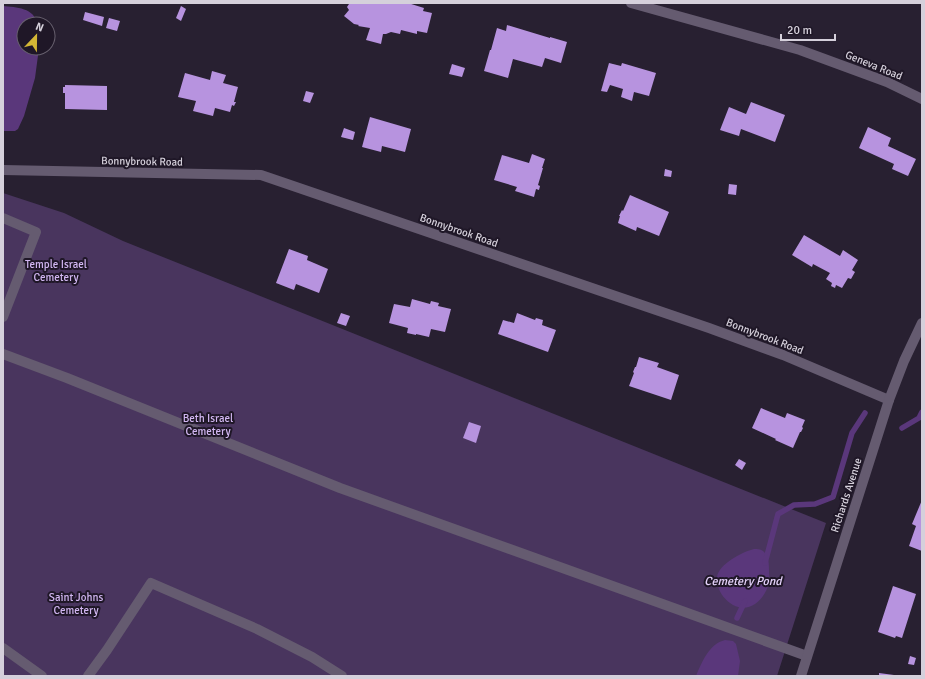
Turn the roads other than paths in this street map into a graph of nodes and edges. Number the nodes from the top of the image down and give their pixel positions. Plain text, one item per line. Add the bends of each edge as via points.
1 (631, 3) edge
2 (922, 99) edge
3 (3, 170) edge
4 (3, 218) edge
5 (3, 317) edge
6 (922, 324) edge
7 (3, 354) edge
8 (889, 400) junction
9 (3, 648) edge
10 (807, 656) junction
11 (42, 676) edge
12 (88, 676) edge
13 (342, 676) edge
14 (801, 676) edge

1 - 2 street, Geneva Road via 800,50 887,82
3 - 8 street, Bonnybrook Road via 261,175 709,328 783,355
4 - 5 street via 36,232
6 - 8 street, Richards Avenue
7 - 10 street via 340,488
8 - 10 street, Richards Avenue
9 - 11 street
10 - 14 street, Richards Avenue
12 - 13 street via 151,583 257,629

